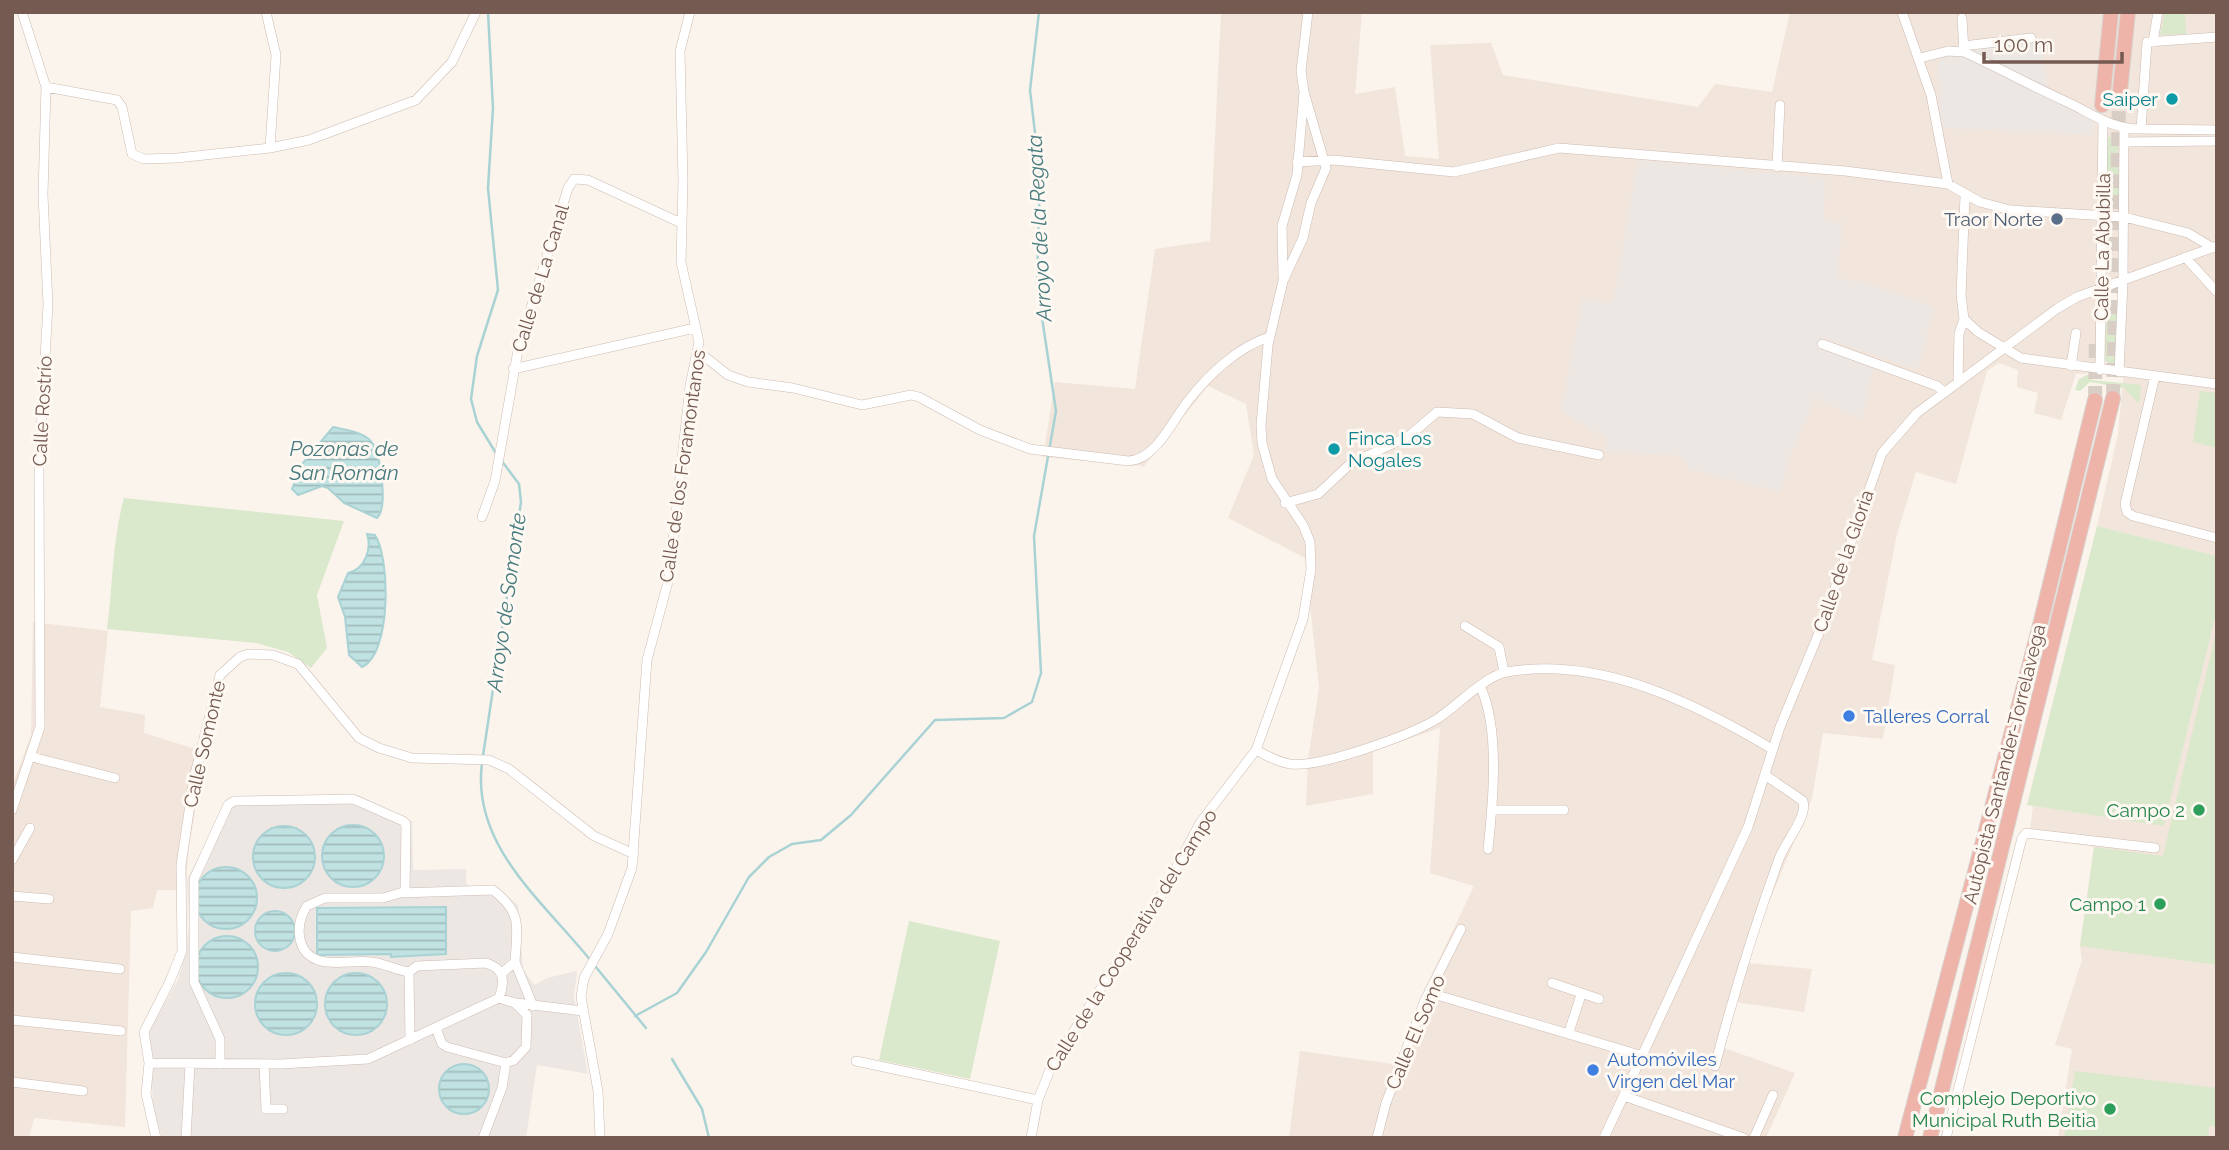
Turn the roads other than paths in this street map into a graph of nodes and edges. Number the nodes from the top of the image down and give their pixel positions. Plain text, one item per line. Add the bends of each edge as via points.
1 (22, 12) edge
2 (265, 12) edge
3 (476, 12) edge
4 (690, 12) edge
5 (1308, 12) edge
6 (1902, 12) edge
7 (2111, 12) edge
8 (2128, 12) edge
9 (2158, 12) edge
10 (1962, 18) dead end
11 (2217, 37) edge
12 (2031, 38) dead end
13 (2150, 42) junction
14 (1964, 49) junction
15 (1920, 58) junction
16 (47, 87) junction
17 (1304, 92) junction
18 (2119, 101) tunnel mouth
19 (1780, 105) dead end
20 (2102, 105) tunnel mouth
21 (2103, 123) junction
22 (2124, 130) junction
23 (2141, 130) junction
24 (2217, 131) edge
25 (2217, 141) edge
26 (2124, 142) junction
27 (270, 148) junction
28 (1325, 161) junction
29 (1297, 162) junction
30 (1777, 167) junction
31 (1948, 184) junction
32 (1965, 195) junction
33 (2104, 215) junction
34 (2124, 217) junction
35 (681, 223) junction
36 (2215, 247) edge
37 (2185, 257) junction
38 (1283, 281) junction
39 (2123, 281) junction
40 (2103, 289) junction
41 (2217, 292) edge
42 (1964, 319) junction
43 (695, 328) junction
44 (2076, 333) dead end
45 (1269, 337) junction
46 (1822, 344) dead end
47 (2006, 348) junction
48 (699, 352) junction
49 (2071, 366) junction
50 (513, 369) junction
51 (2100, 370) junction
52 (2119, 372) junction
53 (2155, 376) junction
54 (1958, 382) junction
55 (2217, 384) edge
56 (1944, 392) junction
57 (2113, 398) tunnel mouth
58 (2095, 400) tunnel mouth
59 (1599, 455) dead end
60 (1285, 503) junction
61 (482, 517) dead end
62 (2217, 538) edge
63 (1465, 626) dead end
64 (1504, 672) junction
65 (1481, 688) junction
66 (1772, 749) junction
67 (1256, 750) junction
68 (32, 757) junction
69 (1765, 775) junction
70 (115, 778) dead end
71 (12, 810) edge
72 (1492, 810) junction
73 (1564, 810) dead end
74 (30, 828) dead end
75 (2155, 848) dead end
76 (1489, 849) dead end
77 (634, 854) junction
78 (12, 860) edge
79 (405, 893) junction
80 (12, 896) edge
81 (49, 899) dead end
82 (1461, 929) dead end
83 (12, 957) edge
84 (515, 962) junction
85 (120, 969) dead end
86 (409, 972) junction
87 (502, 973) junction
88 (1552, 984) dead end
89 (1430, 993) junction
90 (1581, 995) junction
91 (499, 998) junction
92 (1599, 999) dead end
93 (514, 1003) junction
94 (533, 1006) junction
95 (583, 1012) junction
96 (12, 1020) edge
97 (436, 1028) junction
98 (121, 1031) dead end
99 (1569, 1032) junction
100 (410, 1040) junction
101 (1643, 1056) junction
102 (856, 1061) dead end
103 (149, 1063) junction
104 (506, 1063) junction
105 (191, 1064) junction
106 (220, 1064) junction
107 (264, 1064) junction
108 (1715, 1066) dead end
109 (12, 1082) edge
110 (83, 1091) dead end
111 (1624, 1096) junction
112 (1773, 1096) dead end
113 (1038, 1100) junction
114 (283, 1109) dead end
115 (156, 1138) edge
116 (186, 1138) edge
117 (483, 1138) edge
118 (600, 1138) edge
119 (1031, 1138) edge
120 (1377, 1138) edge
121 (1604, 1138) edge
122 (1744, 1138) edge
123 (1754, 1138) edge
124 (1905, 1138) edge
125 (1930, 1138) edge
126 (1946, 1138) edge

1 - 16 street, Calle Rostrío
2 - 27 street via 276,55
3 - 27 street via 452,62 416,100 309,140
4 - 35 street, Calle de los Foramontanos via 680,51
5 - 17 street via 1301,71
6 - 15 street
7 - 20 highway
8 - 18 highway
9 - 13 street
10 - 14 street
11 - 13 street
12 - 14 street
13 - 23 street
14 - 15 street
14 - 21 street
15 - 31 street
16 - 27 street via 117,100 132,154 144,159
16 - 68 street, Calle Rostrío via 43,195 48,304 39,468 40,727
17 - 28 street
17 - 29 street
19 - 30 street
21 - 22 street
21 - 33 street, Calle La Abubilla
22 - 23 street
22 - 26 street, Calle La Abubilla
23 - 24 street
25 - 26 street
26 - 34 street, Calle La Abubilla
28 - 29 street
28 - 30 street via 1454,172 1559,148
28 - 38 street via 1303,237
29 - 38 street via 1282,226
30 - 31 street
31 - 32 street
32 - 33 street via 2010,210
32 - 42 street
33 - 34 street
33 - 40 street, Calle La Abubilla
34 - 36 street via 2188,233
34 - 39 street, Calle La Abubilla
35 - 43 street, Calle de los Foramontanos via 681,262
35 - 50 street, Calle de La Canal via 589,180 574,179
36 - 37 street, Calle de la Gloria
37 - 39 street, Calle de la Gloria
37 - 41 street
38 - 45 street
39 - 40 street, Calle de la Gloria
39 - 52 street, Calle La Abubilla
40 - 47 street, Calle de la Gloria via 2058,308
40 - 51 street, Calle La Abubilla
42 - 47 street
42 - 54 street via 1959,334
43 - 48 street, Calle de los Foramontanos
43 - 50 street, Calle de La Canal
44 - 49 street
45 - 48 street via 1228,360 1144,457 1128,461 1030,449 997,438 911,395 862,405 735,379
45 - 60 street via 1262,443 1272,480
46 - 56 street
47 - 49 street via 2021,358
47 - 54 street, Calle de la Gloria
48 - 77 street, Calle de los Foramontanos via 690,386 669,578 646,668
49 - 51 street
50 - 61 street, Calle de La Canal via 495,481
51 - 52 street
52 - 53 street
53 - 55 street
53 - 62 street via 2125,504 2127,512
54 - 56 street, Calle de la Gloria
56 - 66 street, Calle de la Gloria via 1908,421 1882,453 1821,628
57 - 125 highway, Autopista Santander-Torrelavega
58 - 124 highway, Autopista Santander-Torrelavega
59 - 60 street via 1518,438 1473,414 1437,412 1409,436 1350,464 1318,494
60 - 67 street via 1307,532 1311,569 1303,619
63 - 64 street via 1499,646
64 - 65 street
64 - 66 street via 1594,671 1712,715
65 - 67 street via 1419,727 1335,757 1290,764
65 - 72 street via 1492,738
66 - 69 street, Calle de la Gloria
67 - 113 street, Calle de la Cooperativa del Campo via 1199,823 1147,922 1051,1066
68 - 70 street
68 - 71 street, Calle Rostrío
69 - 101 street, Calle de la Gloria via 1740,848
69 - 108 street via 1805,806 1785,841 1759,911
72 - 73 street
72 - 76 street
74 - 78 street
75 - 126 street via 2026,833 2022,838
77 - 95 street, Calle de los Foramontanos via 625,895 587,973 581,997
77 - 103 street, Calle Somonte via 594,836 526,780 489,760 423,759 359,738 298,664 286,658 248,654 220,675 194,778 181,865 182,951 144,1032
79 - 84 street via 493,890 514,908
79 - 86 street via 383,898 325,898 307,906 298,926 304,949 322,962 374,962
79 - 106 street via 403,821 353,799 234,801 228,805 194,879 194,982 220,1039
80 - 81 street
82 - 89 street, Calle El Somo
83 - 85 street
84 - 87 street
84 - 94 street
86 - 87 street via 417,966 486,963
86 - 100 street
87 - 91 street
88 - 90 street
89 - 99 street
89 - 120 street, Calle El Somo via 1386,1103
90 - 92 street
90 - 99 street
91 - 93 street
91 - 97 street
93 - 94 street
93 - 104 street via 527,1015 529,1038 521,1055
94 - 95 street
95 - 118 street, Calle de los Foramontanos via 598,1091
96 - 98 street
97 - 100 street
97 - 104 street via 447,1047
99 - 101 street
100 - 107 street via 368,1059
101 - 111 street, Calle de la Gloria
102 - 113 street
103 - 105 street
103 - 115 street, Calle Somonte via 146,1094
104 - 117 street via 502,1088
105 - 106 street
105 - 116 street
106 - 107 street
107 - 114 street via 266,1109
109 - 110 street
111 - 121 street, Calle de la Gloria
111 - 122 street
112 - 123 street
113 - 119 street, Calle de la Cooperativa del Campo

